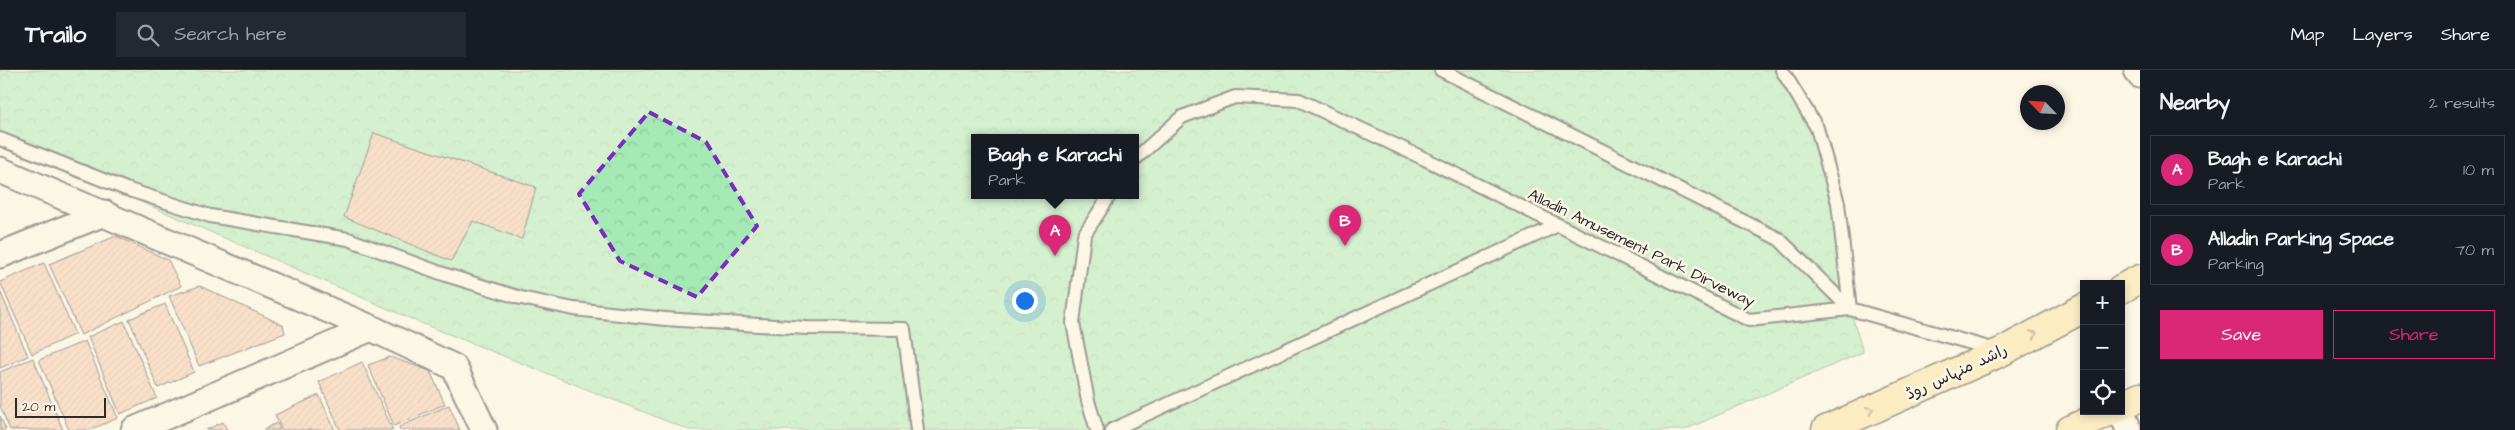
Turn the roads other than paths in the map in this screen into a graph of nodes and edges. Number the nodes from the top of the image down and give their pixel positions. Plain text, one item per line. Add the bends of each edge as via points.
1 (1441, 70) edge
2 (1782, 70) edge
3 (2137, 70) edge
4 (2140, 75) edge
5 (0, 139) edge
6 (1139, 155) edge
7 (0, 170) edge
8 (1107, 199) edge
9 (104, 213) junction
10 (1558, 225) junction
11 (0, 255) edge
12 (2140, 279) edge
13 (2125, 287) edge
14 (1850, 309) junction
15 (2080, 310) edge
16 (371, 328) junction
17 (2000, 352) junction
18 (2140, 397) edge
19 (2125, 404) edge
20 (2102, 415) edge
21 (2123, 415) edge
22 (134, 430) edge
23 (484, 430) edge
24 (917, 430) edge
25 (1097, 430) edge
26 (1112, 430) edge
27 (1826, 430) edge
28 (2070, 430) edge
29 (2130, 430) edge

1 - 14 lane via 1779,239
2 - 14 lane via 1816,128 1838,203
3 - 4 street
5 - 24 lane via 126,189 210,216 348,239 521,298 574,309 665,319 806,328 904,329
6 - 10 lane, Alladin Amusement Park Dirveway via 1182,117 1235,97 1299,100
7 - 9 street
8 - 25 lane via 1084,236 1074,324 1088,401
9 - 11 street
9 - 16 street
10 - 14 lane, Alladin Amusement Park Dirveway via 1749,320
10 - 26 lane
12 - 13 main road
14 - 17 lane
17 -> 15 main road, راشد منہاس روڈ
16 - 22 street
16 - 23 street via 454,366
27 -> 17 main road, راشد منہاس روڈ
18 - 19 main road
20 - 28 main road
21 - 29 street

